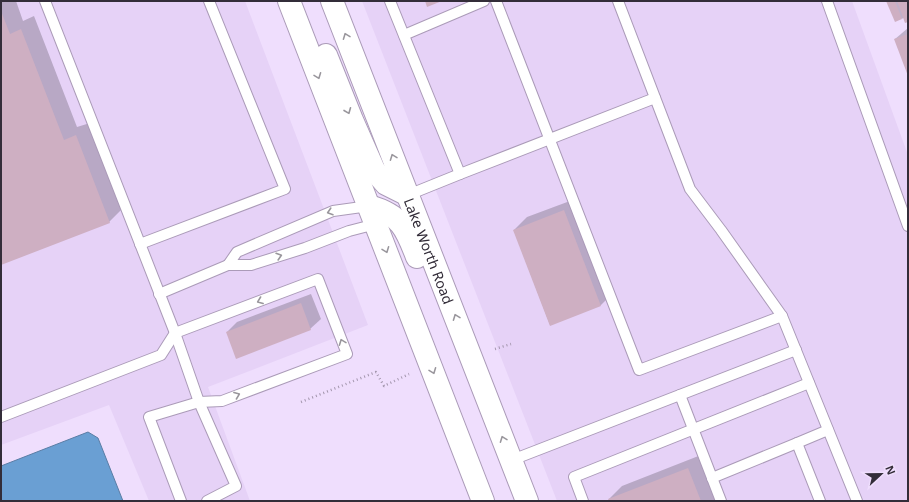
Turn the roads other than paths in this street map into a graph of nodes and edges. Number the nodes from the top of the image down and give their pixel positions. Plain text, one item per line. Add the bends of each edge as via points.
1 (45, 1) edge
2 (209, 1) edge
3 (289, 1) edge
4 (295, 1) edge
5 (332, 1) edge
6 (390, 1) edge
7 (484, 1) edge
8 (496, 1) edge
9 (618, 1) edge
10 (827, 1) edge
11 (404, 35) junction
12 (655, 98) junction
13 (549, 140) junction
14 (460, 174) junction
15 (408, 195) junction
16 (372, 215) junction
17 (908, 226) edge
18 (140, 244) junction
19 (228, 264) junction
20 (159, 294) junction
21 (782, 316) junction
22 (175, 333) junction
23 (796, 350) junction
24 (481, 383) junction
25 (809, 383) junction
26 (680, 395) junction
27 (199, 402) junction
28 (1, 417) edge
29 (693, 429) junction
30 (828, 430) junction
31 (797, 443) junction
32 (512, 460) junction
33 (712, 478) junction
34 (181, 501) edge
35 (207, 501) edge
36 (483, 501) edge
37 (527, 501) edge
38 (583, 501) edge
39 (721, 501) edge
40 (820, 501) edge
41 (856, 501) edge

1 - 18 lane
2 - 18 lane via 284,189
3 -> 16 main road
4 -> 15 main road via 314,25 374,170 386,184
15 -> 5 main road, Lake Worth Road
6 - 11 lane
7 - 11 lane
8 - 13 lane
9 - 12 lane
10 - 17 lane
11 - 14 lane
12 - 13 lane
12 - 21 lane via 690,189
13 - 14 lane
13 - 21 lane via 639,370
14 - 15 lane
24 -> 15 main road, Lake Worth Road
19 -> 16 lane via 251,265 305,248 349,230
16 -> 19 lane via 333,211 237,252
16 - 24 main road via 385,211 396,218 409,236 454,354
16 -> 36 main road
18 - 20 lane
19 - 20 lane
20 - 22 lane
21 - 23 lane
22 - 27 lane
27 -> 22 lane via 222,401 347,354 318,279
22 - 28 lane via 161,355
23 - 25 lane
23 - 26 lane
32 -> 24 main road, Lake Worth Road
25 - 29 lane
25 - 30 lane
26 - 29 lane
26 - 32 lane
27 - 34 lane via 149,417
27 - 35 lane via 236,486
29 - 33 lane
29 - 38 lane via 574,477
30 - 31 lane
30 - 41 lane
31 - 33 lane
31 - 40 lane
32 - 37 main road, Lake Worth Road
33 - 39 lane

